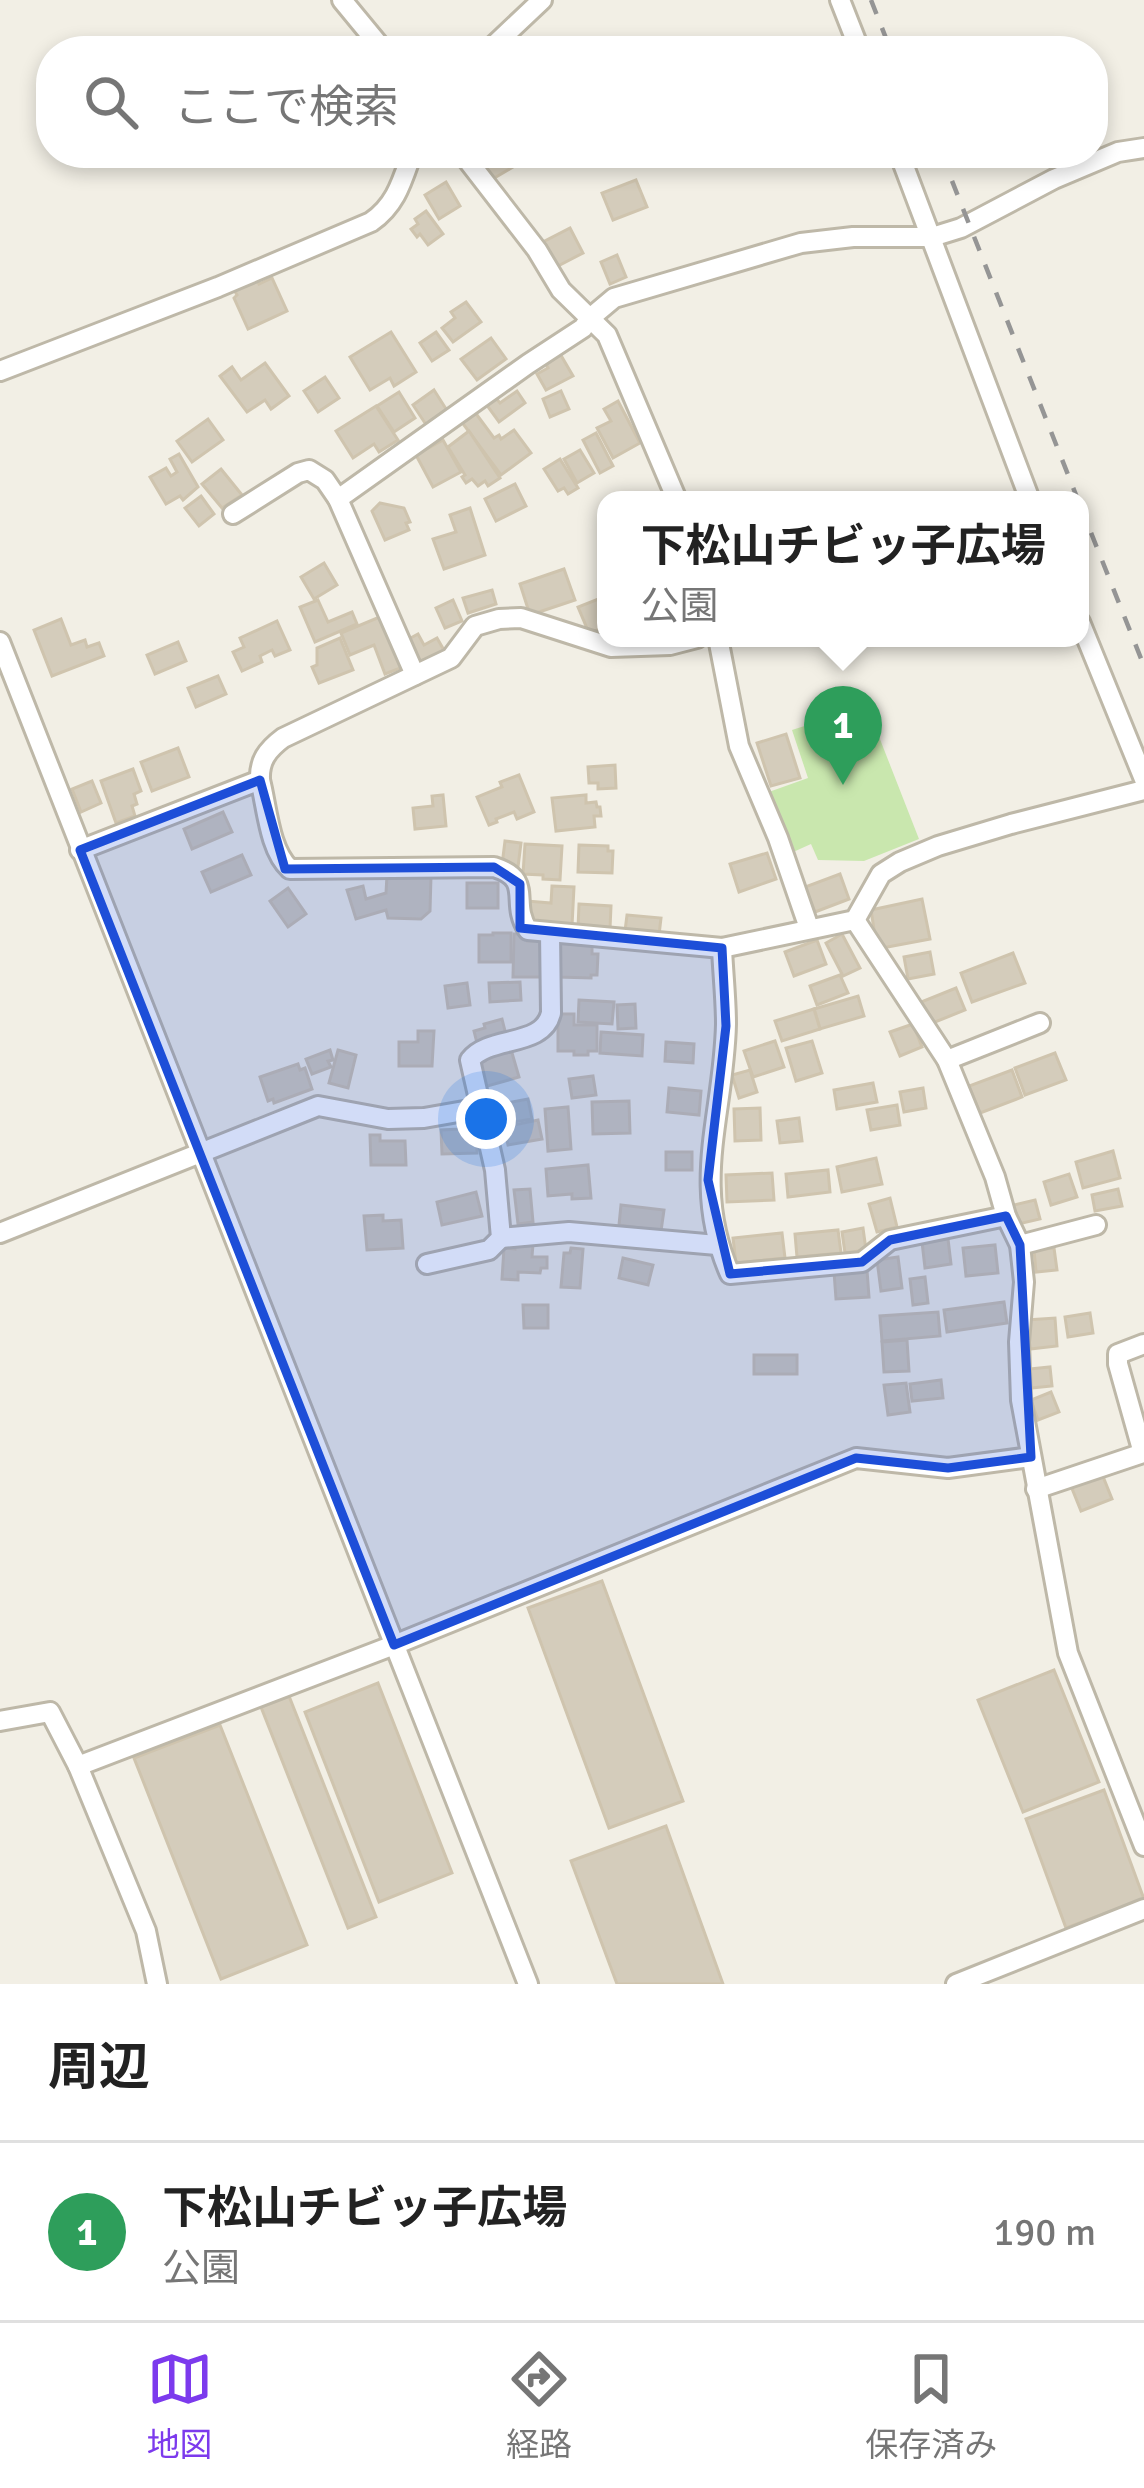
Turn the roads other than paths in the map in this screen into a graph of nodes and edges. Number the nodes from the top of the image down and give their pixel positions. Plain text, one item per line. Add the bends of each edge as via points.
1 (342, 0) edge
2 (542, 0) edge
3 (840, 0) edge
4 (372, 36) edge
5 (504, 36) edge
6 (854, 36) edge
7 (1144, 148) edge
8 (1108, 156) edge
9 (407, 168) edge
10 (474, 168) edge
11 (905, 168) edge
12 (1080, 168) edge
13 (932, 237) junction
14 (589, 319) junction
15 (0, 371) edge
16 (673, 491) edge
17 (1027, 491) edge
18 (338, 499) junction
19 (233, 514) dead end
20 (0, 642) edge
21 (597, 642) edge
22 (1089, 644) edge
23 (720, 647) edge
24 (415, 675) junction
25 (1144, 779) edge
26 (260, 780) junction
27 (1144, 790) edge
28 (80, 850) junction
29 (855, 920) junction
30 (809, 928) junction
31 (550, 934) junction
32 (722, 948) junction
33 (1040, 1023) dead end
34 (946, 1060) junction
35 (481, 1108) junction
36 (199, 1153) junction
37 (1006, 1216) junction
38 (1096, 1226) dead end
39 (0, 1233) edge
40 (502, 1238) junction
41 (1020, 1245) junction
42 (717, 1246) junction
43 (427, 1264) dead end
44 (1144, 1344) edge
45 (1031, 1457) junction
46 (1036, 1489) junction
47 (394, 1645) junction
48 (0, 1721) edge
49 (78, 1766) junction
50 (1144, 1846) edge
51 (1144, 1909) edge
52 (157, 1984) edge
53 (528, 1984) edge
54 (956, 1984) edge

1 - 4 street
2 - 5 street
3 - 6 street
7 - 8 street
9 - 15 street via 397,197 371,222
10 - 14 street
11 - 13 street
12 - 13 street
13 - 14 street via 801,243 614,298
13 - 17 street
14 - 16 street via 607,335
14 - 18 street
18 - 19 street via 309,470
18 - 24 street
20 - 28 street
21 - 24 street via 521,618 499,619 475,626 451,658
22 - 25 street
23 - 30 street via 740,746
24 - 26 street via 283,738 260,766
26 - 28 street
26 - 31 street via 290,869 494,867 520,884 528,930
27 - 29 street via 900,862 881,874
28 - 36 street
29 - 30 street
29 - 34 street
30 - 32 street
31 - 32 street
31 - 35 street via 548,1023 472,1055
32 - 42 street via 726,1026 709,1180
33 - 34 street
34 - 37 street
35 - 36 street via 388,1119 318,1106
35 - 40 street
36 - 39 street
36 - 47 street
37 - 41 street
37 - 42 street via 890,1240 862,1262 730,1274
38 - 41 street
40 - 42 street via 569,1232
40 - 43 street via 489,1250
41 - 45 street via 1021,1400
44 - 46 street via 1118,1354 1118,1364 1144,1453
45 - 46 street
45 - 47 street via 948,1468 856,1458
46 - 50 street via 1068,1654
47 - 49 street
47 - 53 street
48 - 49 street via 50,1712
49 - 52 street via 146,1931
51 - 54 street

